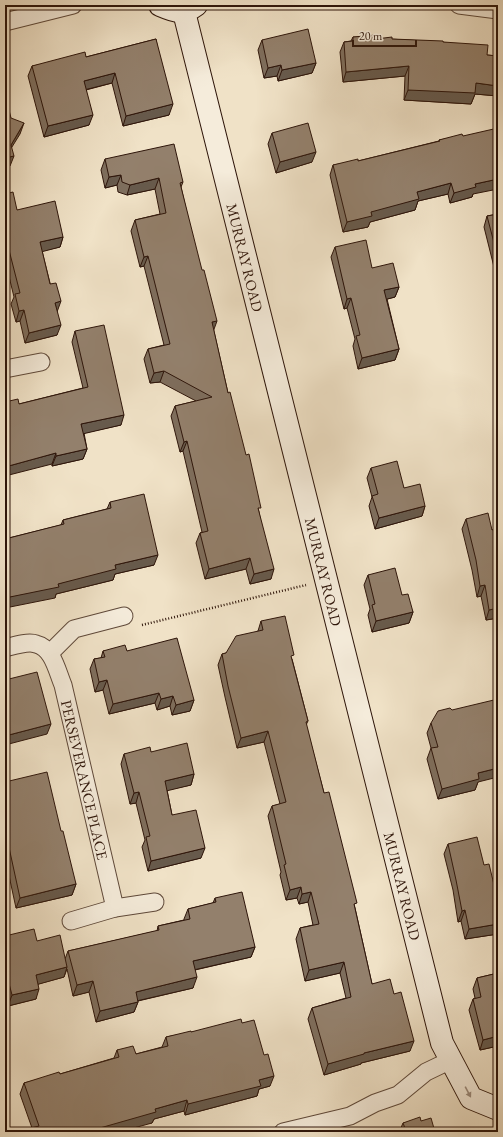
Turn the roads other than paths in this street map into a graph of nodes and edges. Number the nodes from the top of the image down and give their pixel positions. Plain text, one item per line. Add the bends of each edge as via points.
1 (73, 5) edge
2 (160, 5) edge
3 (459, 5) edge
4 (190, 8) edge
5 (493, 8) edge
6 (5, 22) edge
7 (41, 362) dead end
8 (5, 369) edge
9 (124, 616) road end
10 (5, 648) edge
11 (50, 653) junction
12 (155, 902) dead end
13 (115, 908) junction
14 (71, 922) dead end
15 (451, 1060) junction
16 (498, 1109) edge
17 (283, 1132) edge

1 - 6 street
2 - 4 street via 172,10
3 - 5 street
4 - 15 street, MURRAY ROAD via 326,580 442,1042
7 - 8 street
9 - 11 street via 74,629
10 - 11 street via 36,644
11 - 13 street, PERSEVERANCE PLACE via 63,685
12 - 13 street
13 - 14 street
15 -> 16 street, MURRAY ROAD via 471,1098
15 - 17 street via 426,1072 398,1095 350,1116

